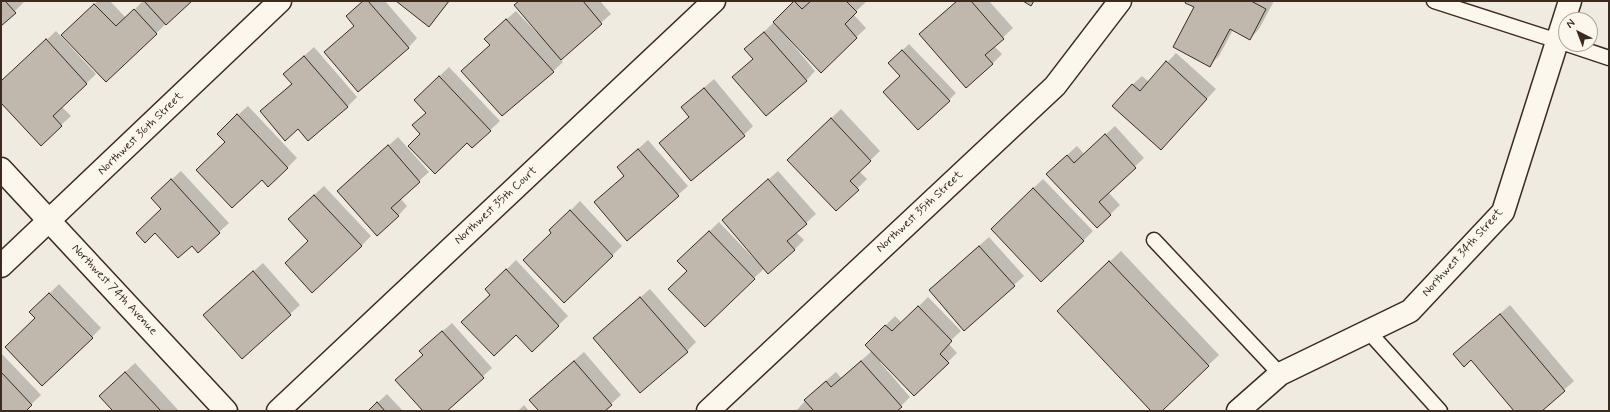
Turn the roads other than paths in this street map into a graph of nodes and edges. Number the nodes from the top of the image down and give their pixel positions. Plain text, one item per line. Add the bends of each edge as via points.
1 (280, 1) edge
2 (714, 1) edge
3 (1120, 1) edge
4 (1434, 1) edge
5 (1570, 1) edge
6 (1568, 12) edge
7 (1558, 41) edge
8 (1561, 52) edge
9 (1591, 52) edge
10 (1609, 58) edge
11 (1, 169) edge
12 (50, 221) junction
13 (1154, 240) dead end
14 (1, 266) edge
15 (1368, 331) junction
16 (1280, 374) junction
17 (226, 411) edge
18 (278, 411) edge
19 (708, 411) edge
20 (1238, 411) edge
21 (1440, 411) edge

1 - 12 street, Northwest 36th Street
2 - 18 street, Northwest 35th Court
3 - 19 street, Northwest 35th Street via 1055,86
4 - 7 lane
5 - 6 street, Northwest 34th Street
8 - 15 street, Northwest 34th Street via 1503,212 1410,311
9 - 10 lane
11 - 12 street, Northwest 74th Avenue
12 - 14 street, Northwest 36th Street
12 - 17 street, Northwest 74th Avenue
13 - 16 lane
15 - 16 street, Northwest 34th Street
15 - 21 lane
16 - 20 street, Northwest 34th Street

